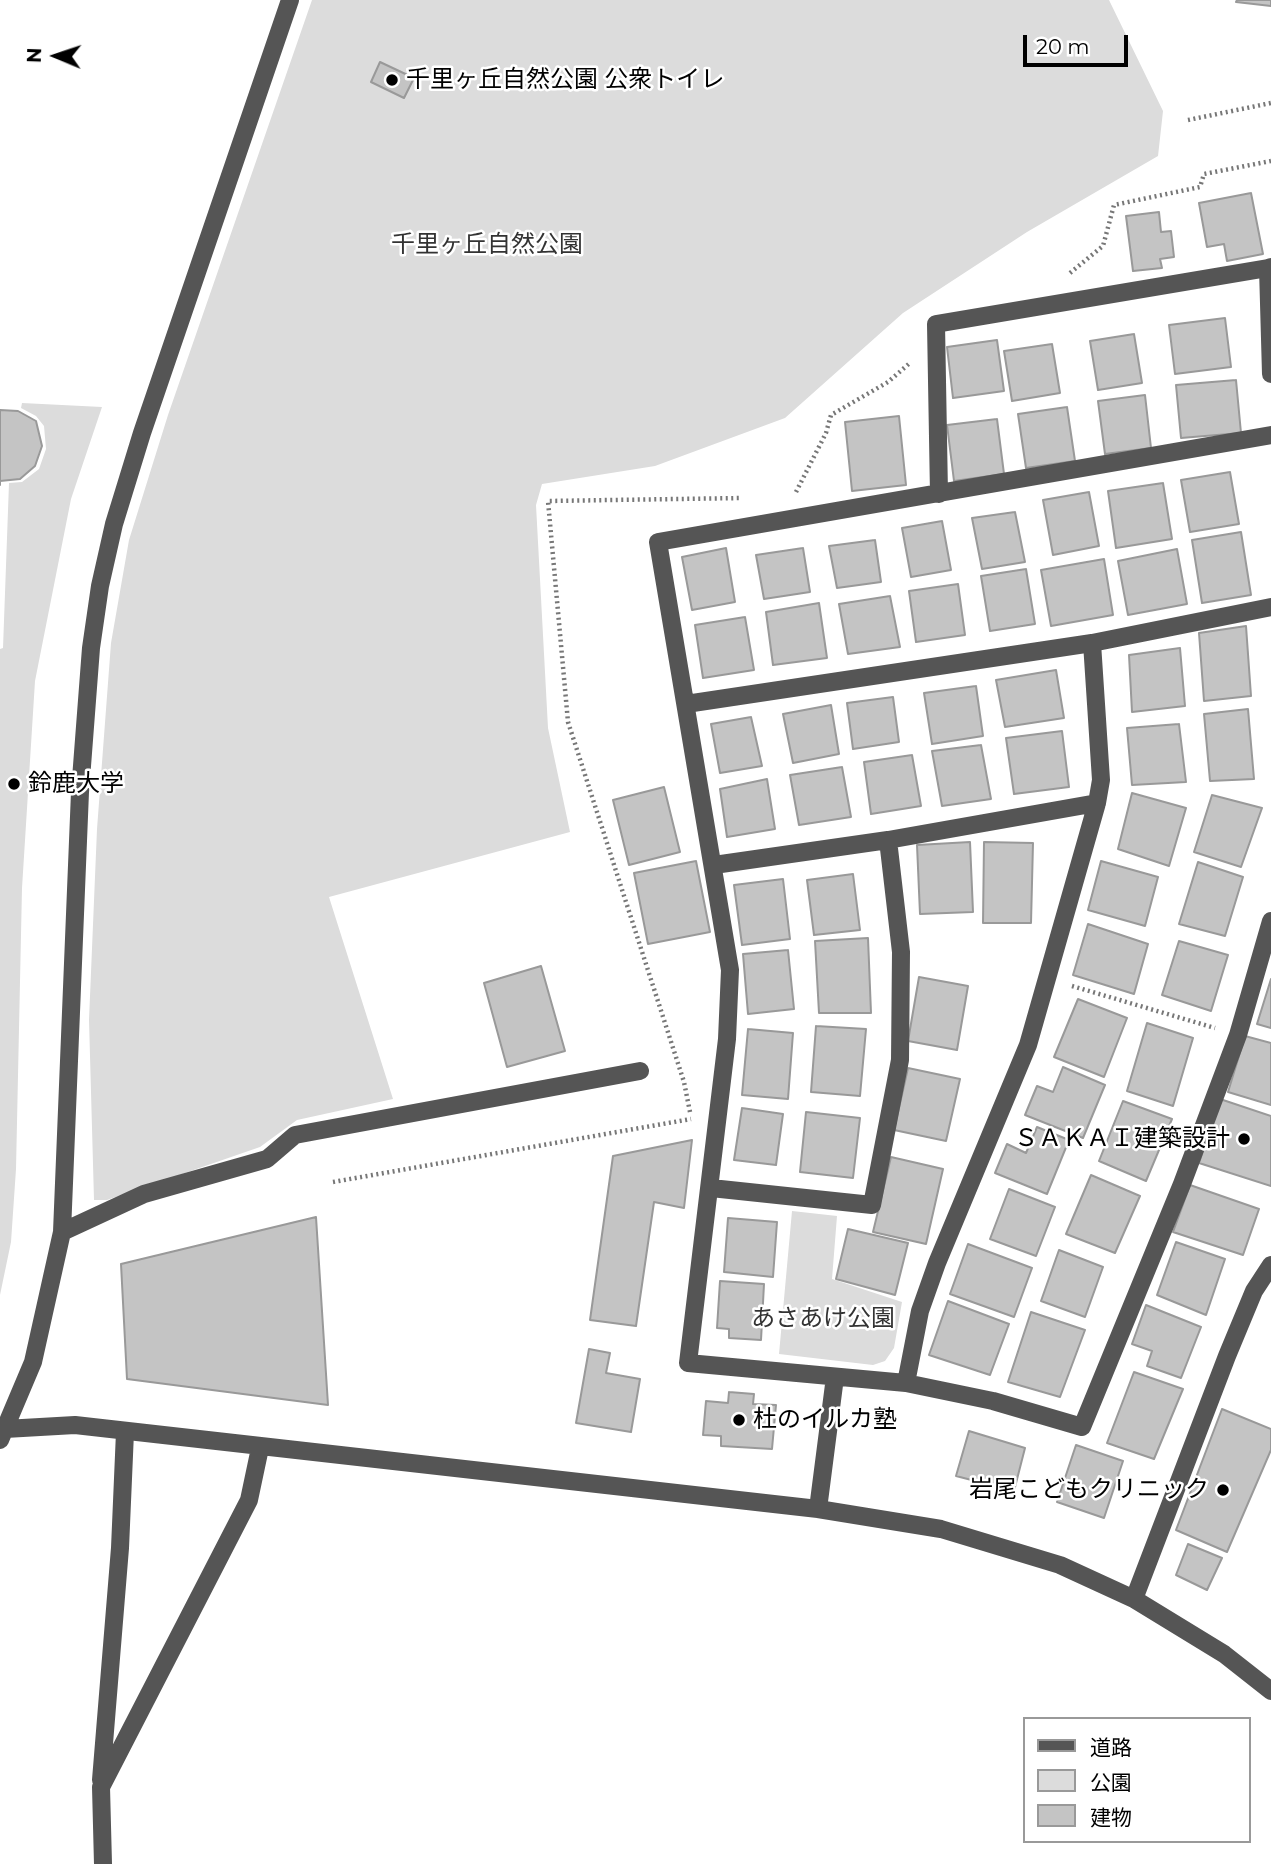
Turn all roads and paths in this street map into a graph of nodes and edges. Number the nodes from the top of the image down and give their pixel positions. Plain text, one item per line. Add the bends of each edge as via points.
1 (290, 0) edge
2 (1271, 103) edge
3 (1188, 120) dead end
4 (1271, 161) edge
5 (1269, 268) edge
6 (1061, 301) junction
7 (934, 344) junction
8 (1271, 374) edge
9 (1271, 435) edge
10 (939, 494) junction
11 (752, 497) dead end
12 (781, 520) junction
13 (1271, 607) edge
14 (1092, 643) junction
15 (685, 704) junction
16 (1097, 803) junction
17 (888, 840) junction
18 (714, 865) junction
19 (1271, 920) edge
20 (1048, 979) junction
21 (1238, 1035) junction
22 (640, 1071) dead end
23 (719, 1113) junction
24 (692, 1119) junction
25 (333, 1182) dead end
26 (711, 1188) junction
27 (62, 1232) junction
28 (1271, 1265) edge
29 (835, 1377) junction
30 (906, 1383) junction
31 (125, 1433) junction
32 (3, 1435) edge
33 (260, 1448) junction
34 (818, 1510) junction
35 (1134, 1599) junction
36 (1271, 1691) edge
37 (101, 1787) junction
38 (103, 1864) edge

1 - 27 street via 138,446 100,586 79,806
2 - 3 path
4 - 6 path via 1204,174 1200,187 1114,205 1103,246 1060,281
5 - 6 street
5 - 8 street
6 - 7 street via 936,324
7 - 10 street
7 - 12 path via 888,382 831,415
9 - 10 street
10 - 12 street
11 - 24 path via 548,502 568,722
12 - 15 street via 658,542
13 - 14 street
14 - 15 street
14 - 16 street via 1101,779
15 - 18 street
16 - 17 street
16 - 20 street
17 - 18 street
17 - 26 street via 901,952 900,1060 872,1205
18 - 23 street via 730,970
19 - 21 street
20 - 21 path
20 - 30 street via 1028,1045 920,1311
21 - 30 street via 1082,1427 993,1401
22 - 27 street via 295,1135 267,1159 144,1194
23 - 24 path
23 - 26 street
24 - 25 path
26 - 29 street via 688,1363
27 - 32 street via 33,1362
28 - 35 street via 1254,1291 1227,1356
29 - 30 street
29 - 34 street
31 - 32 street via 75,1425
31 - 33 street
31 - 37 street
33 - 34 street
33 - 37 street via 249,1500
34 - 35 street via 887,1519 999,1544 1060,1565
35 - 36 street via 1224,1654
37 - 38 street

